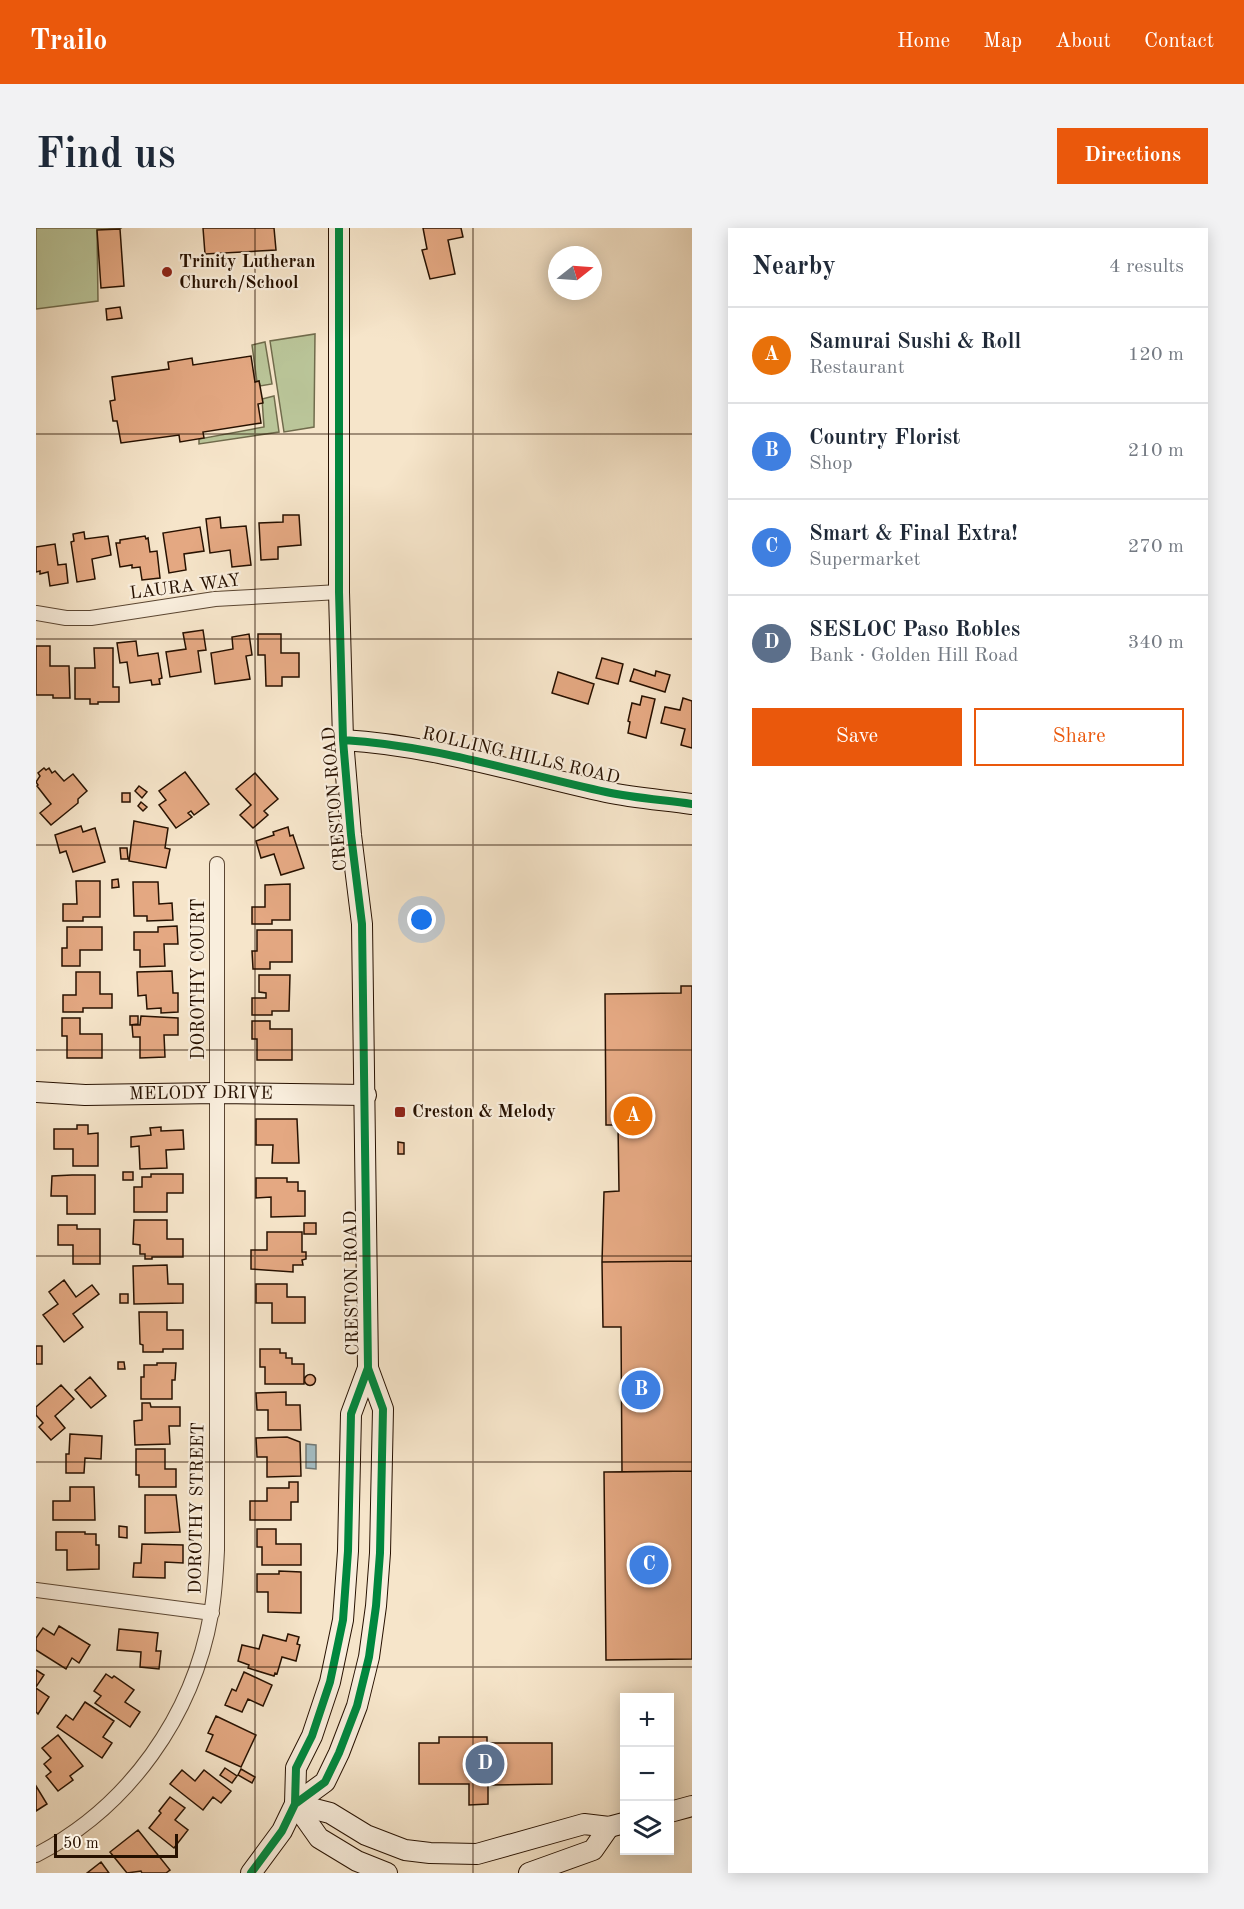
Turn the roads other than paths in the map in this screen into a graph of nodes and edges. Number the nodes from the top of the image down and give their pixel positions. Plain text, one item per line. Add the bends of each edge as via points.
1 (339, 228) edge
2 (339, 592) junction
3 (36, 613) edge
4 (343, 740) junction
5 (692, 804) edge
6 (217, 864) dead end
7 (36, 1092) edge
8 (217, 1093) junction
9 (366, 1095) junction
10 (368, 1368) junction
11 (36, 1590) edge
12 (212, 1613) junction
13 (295, 1804) junction
14 (692, 1806) edge
15 (674, 1811) edge
16 (617, 1825) edge
17 (36, 1855) edge
18 (251, 1873) edge
19 (387, 1873) edge
20 (529, 1873) edge

1 - 2 main road, CRESTON ROAD
2 - 3 street, LAURA WAY via 214,599 91,618
2 - 4 main road, CRESTON ROAD
4 - 5 main road, ROLLING HILLS ROAD via 384,742 609,793
4 - 9 main road, CRESTON ROAD via 362,924
6 - 8 street, DOROTHY COURT
7 - 8 main road, MELODY DRIVE
8 - 9 main road, MELODY DRIVE
8 - 12 street, DOROTHY STREET via 218,1550
9 - 10 main road, CRESTON ROAD
10 - 13 main road, CRESTON ROAD via 351,1414 343,1620 330,1682 312,1736 296,1768
10 - 13 main road, CRESTON ROAD via 383,1409 380,1553 369,1657 357,1706 325,1782
11 - 12 street
12 - 17 street, DOROTHY STREET via 182,1707 148,1761 91,1819
13 - 16 main road via 330,1813 366,1835 405,1850 430,1853 477,1854 584,1824
13 - 18 main road, CRESTON ROAD via 282,1832
13 - 19 main road via 319,1838 357,1861
14 - 15 main road
16 - 20 main road via 593,1850

